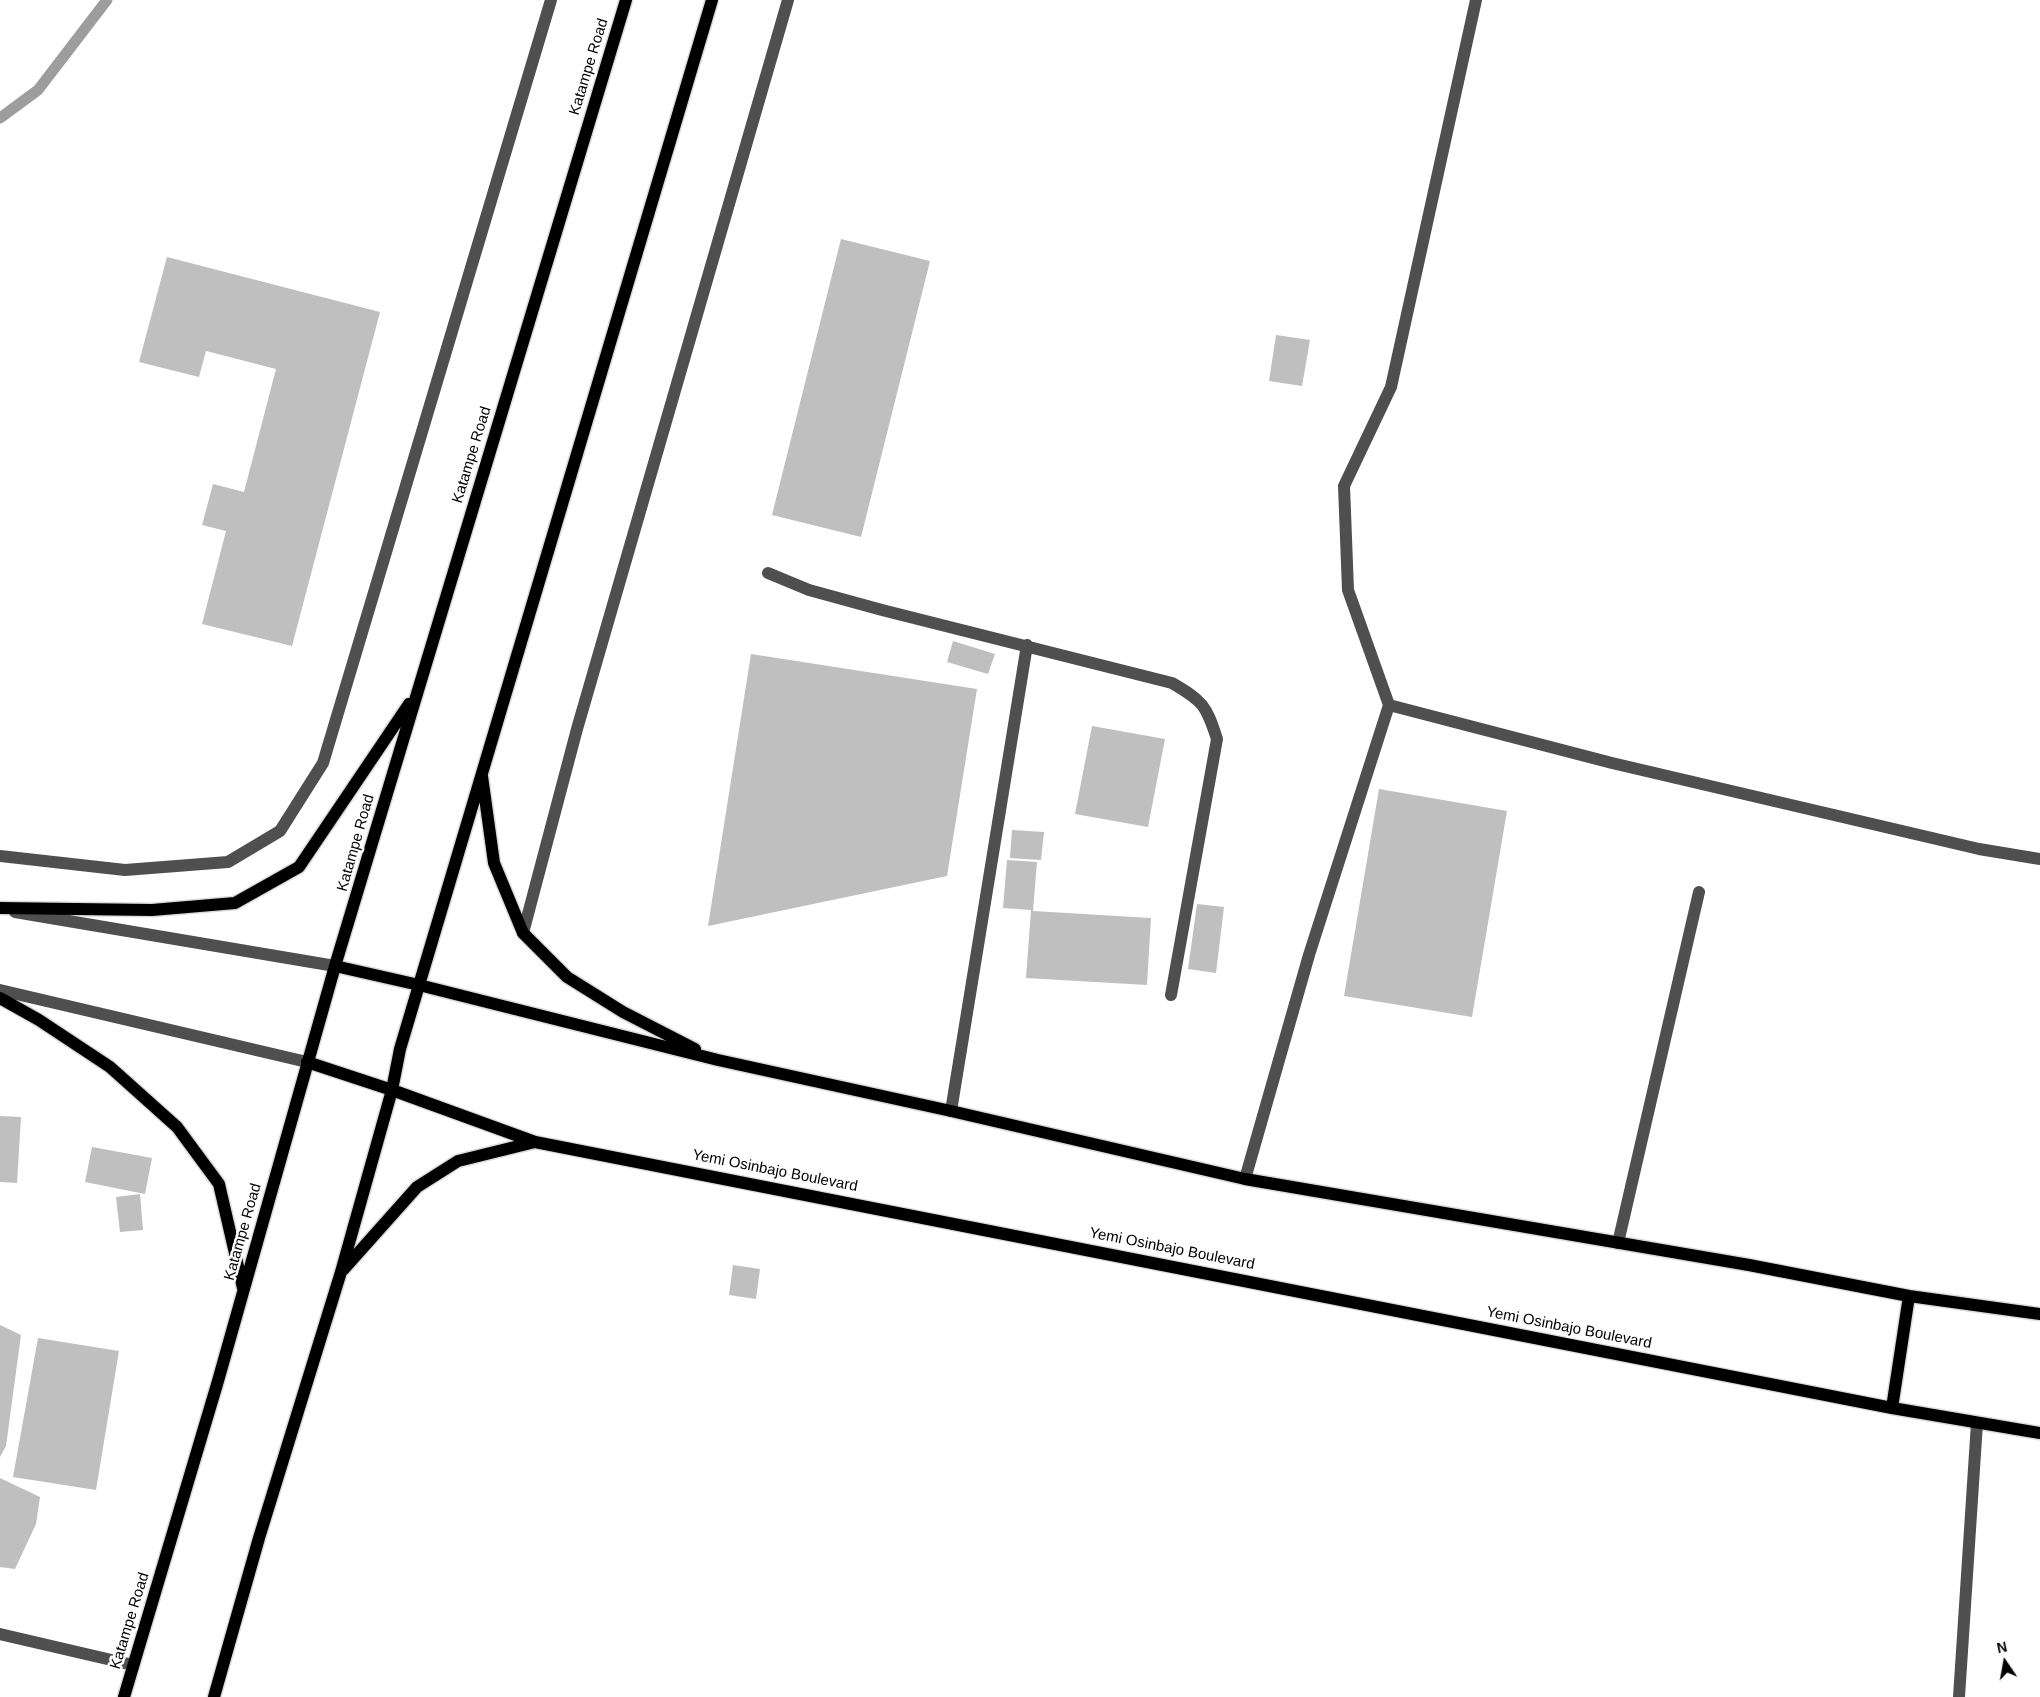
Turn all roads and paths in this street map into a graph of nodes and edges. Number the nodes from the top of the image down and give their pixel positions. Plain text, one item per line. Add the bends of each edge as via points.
1 (551, 0) edge
2 (626, 0) edge
3 (712, 0) edge
4 (788, 0) edge
5 (1476, 0) edge
6 (768, 573) dead end
7 (1027, 645) junction
8 (416, 694) junction
9 (1389, 705) junction
10 (482, 772) junction
11 (0, 856) edge
12 (2040, 859) edge
13 (1699, 892) dead end
14 (0, 909) edge
15 (523, 933) junction
16 (335, 966) junction
17 (420, 985) junction
18 (0, 990) edge
19 (1171, 995) dead end
20 (0, 998) edge
21 (718, 1060) junction
22 (308, 1062) junction
23 (392, 1090) junction
24 (951, 1111) junction
25 (535, 1142) junction
26 (1245, 1179) junction
27 (1618, 1243) junction
28 (341, 1272) junction
29 (244, 1290) junction
30 (1909, 1296) junction
31 (2040, 1314) edge
32 (1892, 1408) junction
33 (1977, 1423) junction
34 (2040, 1433) edge
35 (0, 1634) edge
36 (133, 1665) junction
37 (124, 1697) edge
38 (214, 1697) edge
39 (1959, 1697) edge

1 - 11 street via 323,763 280,831 228,862 124,870
2 - 8 main road, Katampe Road
3 - 10 main road
4 - 15 street via 577,729
5 - 9 street via 1391,386 1344,486 1348,590
6 - 7 street via 809,590
7 - 19 street via 1172,683 1195,697 1209,713 1218,739
7 - 24 street
8 - 14 main road via 299,867 234,903 152,910
8 - 16 main road, Katampe Road
9 - 12 street via 1612,764 1978,849
9 - 26 street via 1309,955
10 - 15 main road via 494,863
10 - 17 main road
13 - 27 street
14 - 16 street
15 - 21 main road via 568,978 623,1012
16 - 17 main road
16 - 22 main road, Katampe Road
17 - 21 main road
17 - 23 main road via 400,1049
18 - 22 street
20 - 29 main road via 110,1067 177,1127 219,1184
21 - 24 main road
22 - 23 main road, Yemi Osinbajo Boulevard
22 - 29 main road, Katampe Road
23 - 25 main road, Yemi Osinbajo Boulevard
23 - 28 main road
24 - 26 main road
25 - 28 main road via 458,1161 417,1188
25 - 32 main road, Yemi Osinbajo Boulevard
26 - 27 main road
27 - 30 main road
28 - 38 main road
29 - 36 main road, Katampe Road
30 - 31 main road
30 - 32 main road
32 - 33 main road, Yemi Osinbajo Boulevard
33 - 34 main road, Yemi Osinbajo Boulevard
33 - 39 street
35 - 36 street
36 - 37 main road, Katampe Road

